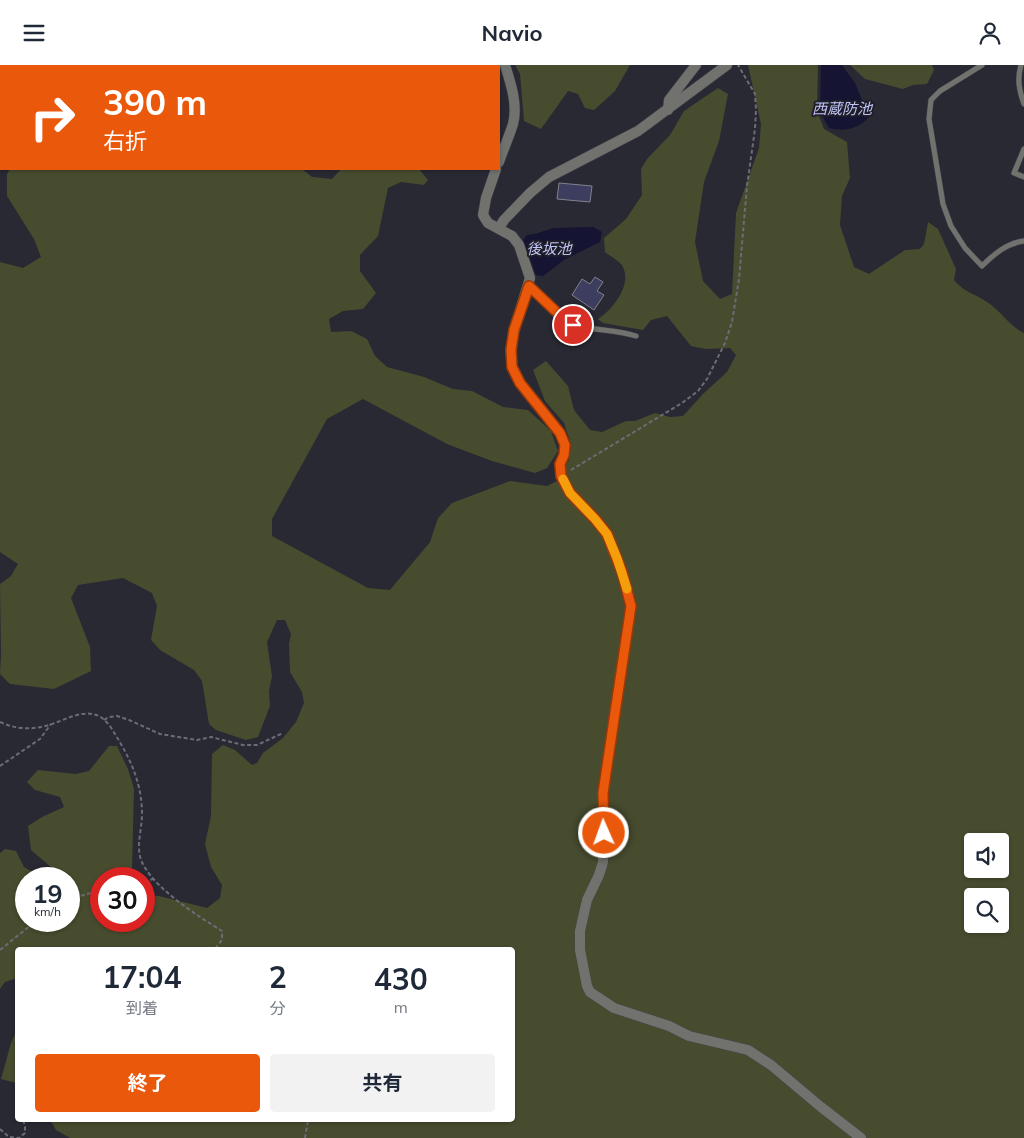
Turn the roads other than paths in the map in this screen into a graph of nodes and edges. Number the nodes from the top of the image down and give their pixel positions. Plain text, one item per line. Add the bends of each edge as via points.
1 (505, 65) edge
2 (696, 65) edge
3 (727, 65) edge
4 (982, 65) edge
5 (1021, 65) edge
6 (1024, 104) edge
7 (668, 110) junction
8 (1024, 149) edge
9 (500, 159) edge
10 (496, 170) edge
11 (1024, 177) edge
12 (500, 228) junction
13 (1024, 241) edge
14 (529, 286) junction
15 (636, 337) dead end
16 (861, 1138) edge

1 - 9 street via 515,111
2 - 7 street via 669,100
3 - 7 street
4 - 13 lane via 931,100 929,119 943,204 951,226 982,266 998,251
5 - 6 lane via 1019,89
7 - 12 street via 638,131 549,177 504,220
8 - 11 lane via 1014,173
10 - 12 street via 483,215 488,223
12 - 14 street via 519,245 530,278
14 - 15 lane via 573,325
14 - 16 street via 514,330 512,367 520,383 560,433 565,445 560,464 561,476 570,493 607,534 631,606 603,793 603,862 587,900 580,931 587,986 590,992 614,1008 689,1036 748,1050

